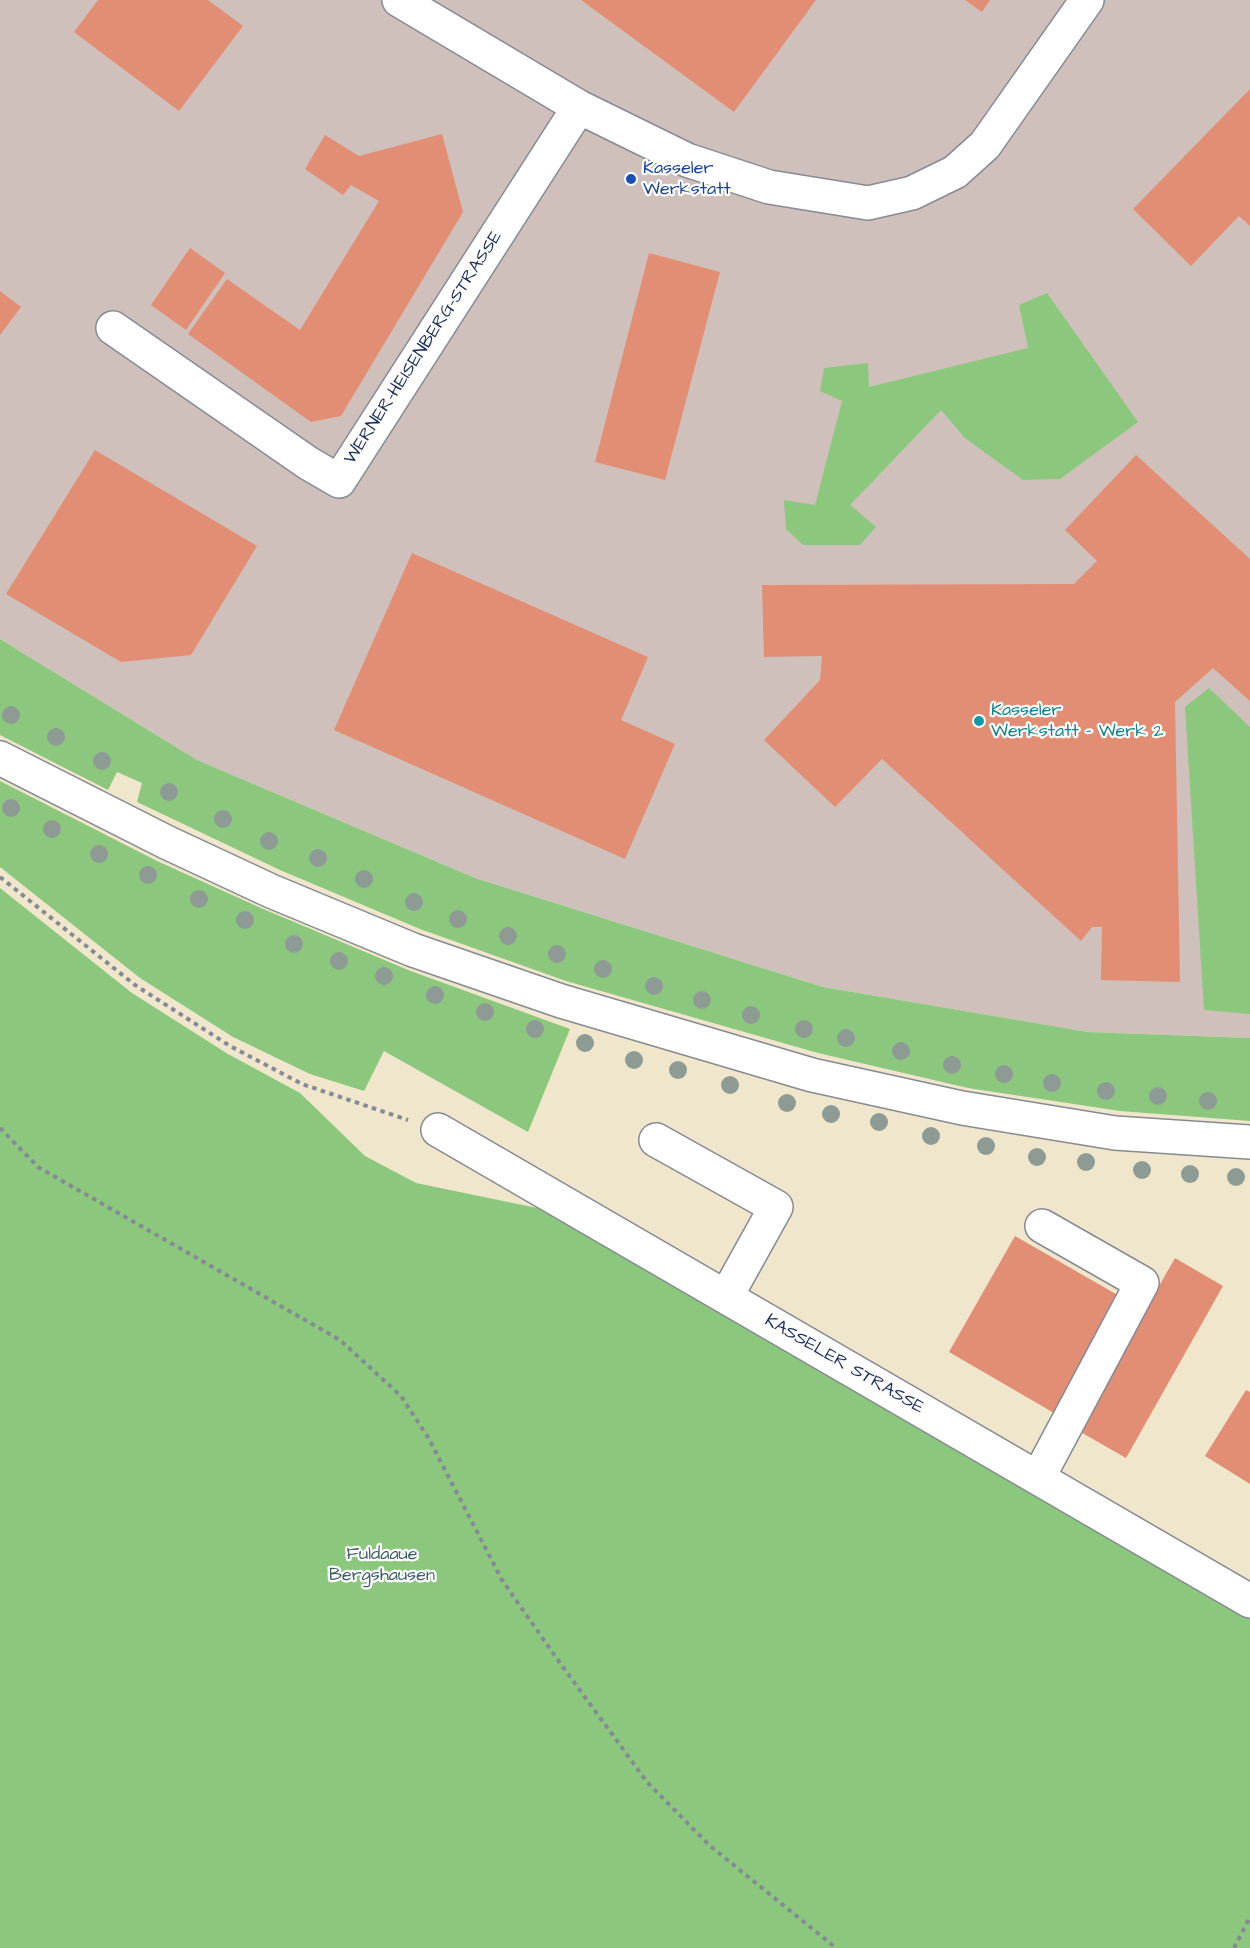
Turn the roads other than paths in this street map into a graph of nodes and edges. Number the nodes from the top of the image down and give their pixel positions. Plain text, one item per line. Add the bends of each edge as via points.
1 (399, 0) edge
2 (1088, 0) edge
3 (579, 107) junction
4 (113, 328) dead end
5 (0, 758) edge
6 (438, 1130) road end
7 (656, 1140) dead end
8 (1250, 1142) edge
9 (1042, 1226) dead end
10 (726, 1297) junction
11 (1038, 1478) junction
12 (1250, 1601) edge

1 - 3 street
2 - 3 street via 985,145 956,172 912,193 868,203 770,187 697,163
3 - 4 street, WERNER-HEISENBERG-STRASSE via 339,481 308,464
5 - 8 street via 271,891 413,950 561,1001 812,1075 962,1107 1115,1133
6 - 10 street, KASSELER STRASSE
7 - 10 street via 776,1208
9 - 11 street via 1142,1283
10 - 11 street, KASSELER STRASSE
11 - 12 street, KASSELER STRASSE

